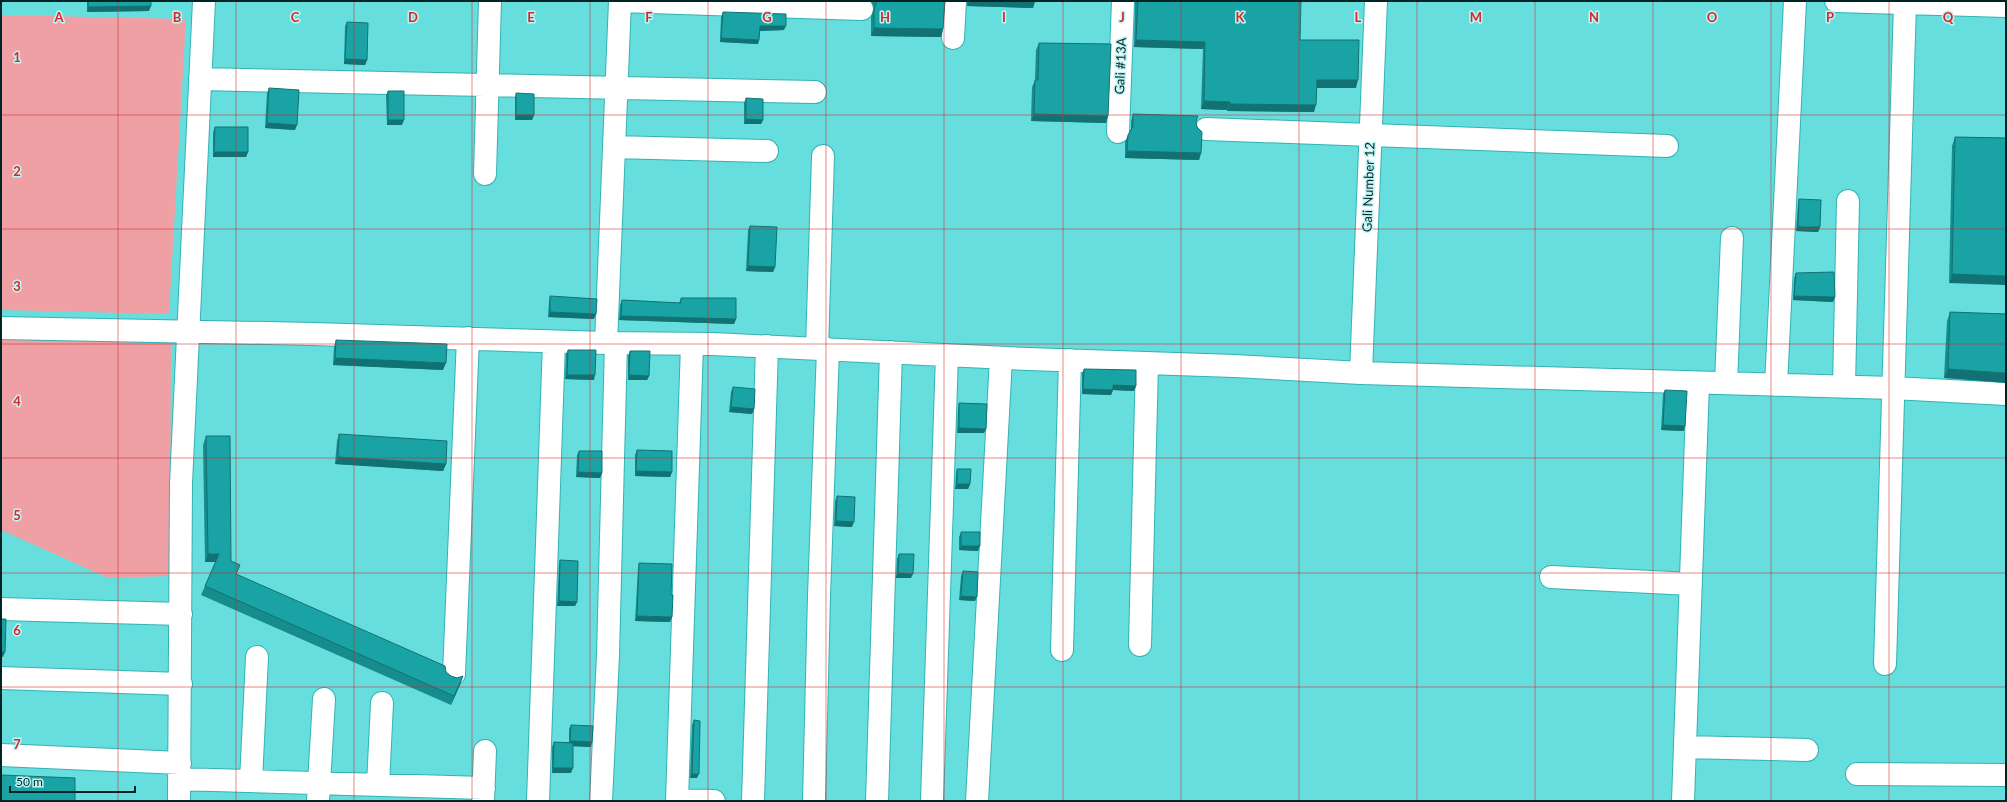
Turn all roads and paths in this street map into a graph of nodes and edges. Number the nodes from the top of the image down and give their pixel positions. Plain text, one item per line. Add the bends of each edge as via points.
1 (204, 1) edge
2 (490, 1) edge
3 (620, 1) edge
4 (955, 1) edge
5 (1123, 1) edge
6 (1376, 1) edge
7 (1795, 1) edge
8 (1836, 1) edge
9 (1905, 3) junction
10 (2006, 6) edge
11 (862, 9) dead end
12 (953, 38) dead end
13 (200, 79) junction
14 (487, 85) junction
15 (617, 87) junction
16 (815, 92) dead end
17 (1206, 129) dead end
18 (1118, 132) dead end
19 (1370, 135) junction
20 (1667, 146) dead end
21 (615, 147) junction
22 (767, 151) dead end
23 (823, 156) dead end
24 (485, 174) dead end
25 (1848, 201) dead end
26 (1732, 238) dead end
27 (1, 328) edge
28 (189, 333) junction
29 (468, 338) junction
30 (554, 342) junction
31 (611, 343) junction
32 (692, 344) junction
33 (767, 346) junction
34 (822, 349) junction
35 (891, 352) junction
36 (947, 355) junction
37 (1000, 358) junction
38 (1070, 360) junction
39 (1147, 363) junction
40 (1361, 373) junction
41 (1698, 383) junction
42 (1726, 383) junction
43 (1776, 385) junction
44 (1844, 387) junction
45 (1893, 388) junction
46 (2006, 394) edge
47 (1551, 577) dead end
48 (1691, 584) junction
49 (1, 609) edge
50 (181, 614) junction
51 (1140, 645) dead end
52 (1062, 650) dead end
53 (257, 656) dead end
54 (1885, 664) dead end
55 (454, 674) dead end
56 (1, 678) edge
57 (181, 684) junction
58 (324, 699) dead end
59 (382, 703) dead end
60 (1685, 747) junction
61 (1807, 750) dead end
62 (485, 751) dead end
63 (1, 755) edge
64 (179, 771) junction
65 (1857, 774) dead end
66 (2006, 775) edge
67 (252, 781) junction
68 (378, 785) junction
69 (319, 792) edge
70 (483, 794) edge
71 (677, 800) edge
72 (179, 801) edge
73 (538, 801) edge
74 (602, 801) edge
75 (714, 801) edge
76 (753, 801) edge
77 (814, 801) edge
78 (877, 801) edge
79 (932, 801) edge
80 (977, 801) edge
81 (1683, 801) edge

1 - 13 street
2 - 14 street
3 - 11 street
3 - 15 street
4 - 12 street
5 - 18 street, Gali #13A
6 - 19 street, Gali Number 12
7 - 43 street
8 - 9 street
9 - 10 street
9 - 45 street
13 - 14 street
13 - 28 street
14 - 15 street
14 - 24 street
15 - 16 street
15 - 21 street
17 - 19 street
19 - 20 street
19 - 40 street, Gali Number 12
21 - 22 street
21 - 31 street
23 - 34 street
25 - 44 street
26 - 42 street
27 - 28 street
28 - 29 street
28 - 50 street via 181,483
29 - 30 street
29 - 55 street
30 - 31 street
30 - 73 street
31 - 32 street
31 - 74 street via 608,655
32 - 33 street
32 - 71 street
33 - 34 street
33 - 76 street
34 - 35 street
34 - 77 street
35 - 36 street
35 - 78 street
36 - 37 street
36 - 79 street
37 - 38 street
37 - 80 street
38 - 39 street
38 - 52 street
39 - 40 street
39 - 51 street
40 - 41 street
41 - 42 street
41 - 48 street
42 - 43 street
43 - 44 street
44 - 45 street
45 - 46 street
45 - 54 street
47 - 48 street
48 - 60 street
49 - 50 street
50 - 57 street
53 - 67 street
56 - 57 street
57 - 64 street
58 - 69 street
59 - 68 street
60 - 61 street
60 - 81 street
62 - 70 street
63 - 64 street
64 - 67 street
64 - 72 street
65 - 66 street
67 - 69 street
68 - 69 street
68 - 70 street
71 - 75 street

